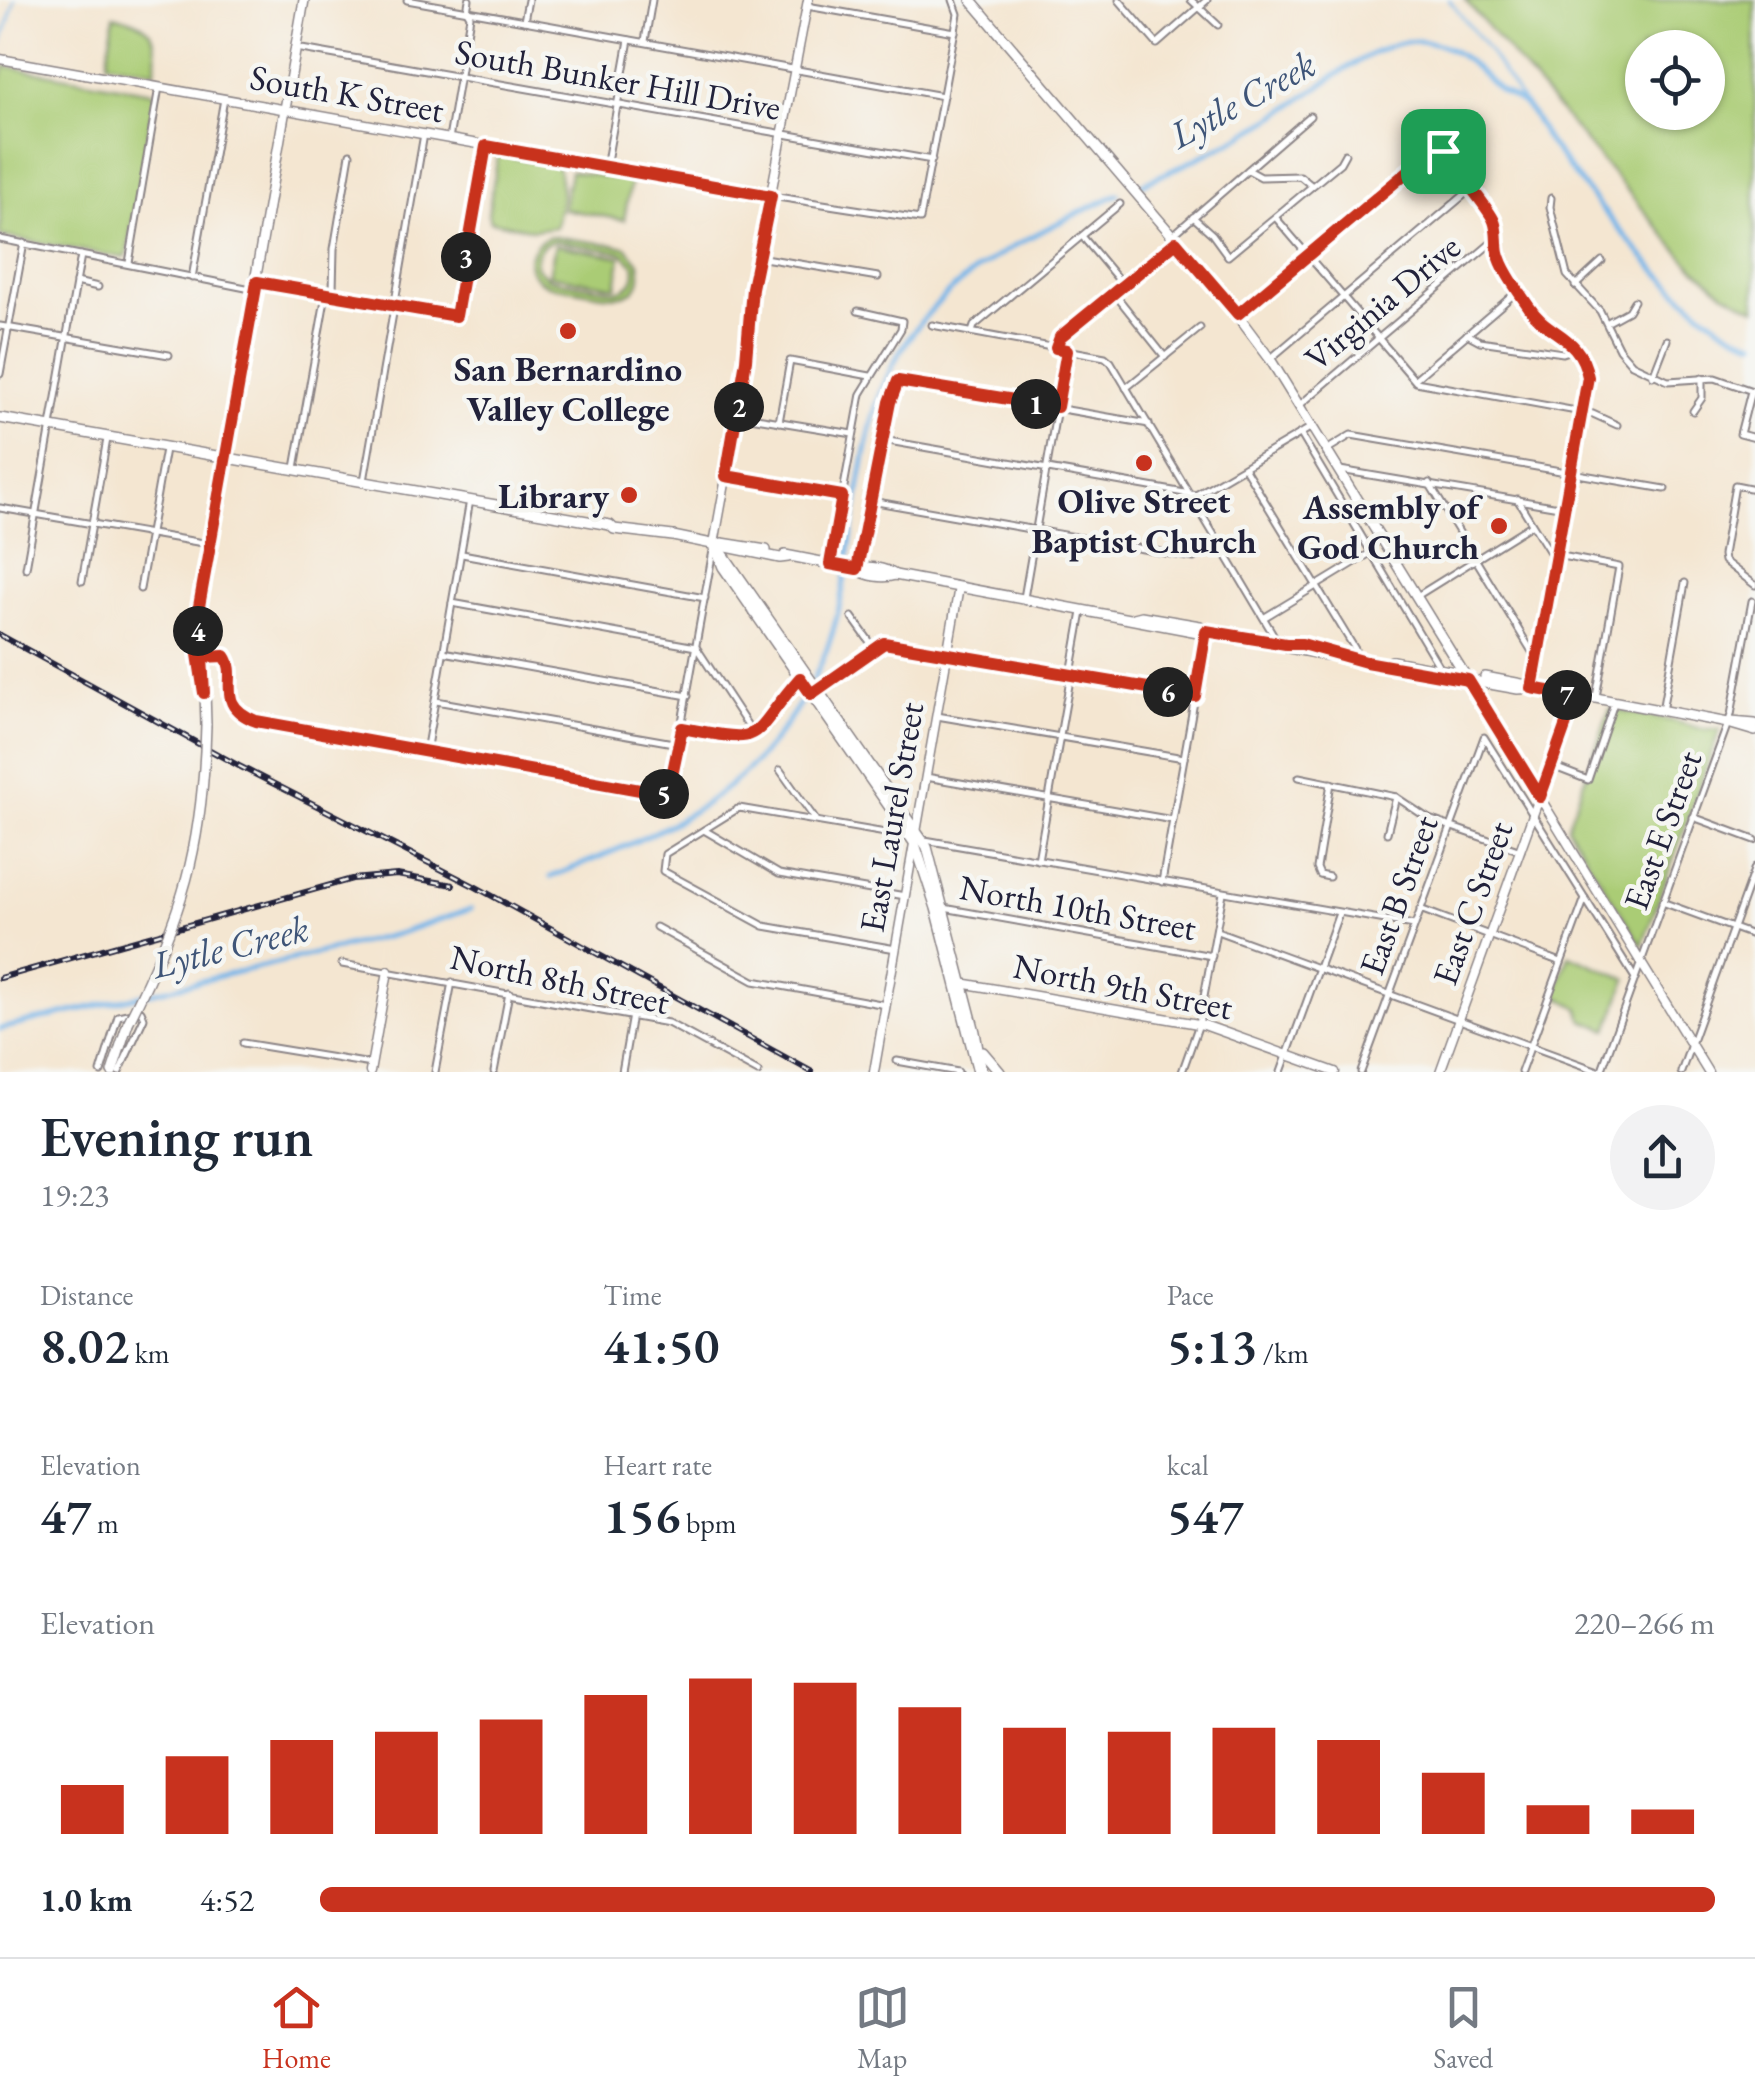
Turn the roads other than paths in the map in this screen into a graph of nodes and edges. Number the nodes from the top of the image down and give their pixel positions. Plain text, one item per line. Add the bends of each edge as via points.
1 (304, 0) edge
2 (407, 0) edge
3 (469, 0) edge
4 (528, 0) edge
5 (652, 0) edge
6 (953, 0) edge
7 (971, 0) edge
8 (1119, 0) edge
9 (1191, 0) edge
10 (1207, 0) edge
11 (807, 3) edge
12 (1198, 8) junction
13 (467, 11) junction
14 (524, 21) junction
15 (1218, 25) dead end
16 (955, 32) junction
17 (629, 40) junction
18 (644, 42) junction
19 (296, 48) junction
20 (5, 60) edge
21 (795, 70) junction
22 (460, 76) junction
23 (160, 87) junction
24 (943, 96) junction
25 (224, 98) junction
26 (618, 104) junction
27 (285, 110) junction
28 (1310, 116) dead end
29 (784, 133) junction
30 (424, 134) junction
31 (449, 139) junction
32 (486, 146) junction
33 (350, 154) dead end
34 (1345, 154) dead end
35 (932, 160) junction
36 (606, 167) junction
37 (1248, 170) junction
38 (1312, 186) junction
39 (1470, 190) junction
40 (771, 196) junction
41 (1551, 198) dead end
42 (1120, 204) dead end
43 (1194, 217) junction
44 (1276, 218) junction
45 (1082, 236) junction
46 (1497, 238) junction
47 (0, 239) edge
48 (1174, 239) junction
49 (24, 243) junction
50 (81, 255) junction
51 (1308, 255) junction
52 (758, 257) junction
53 (1602, 261) dead end
54 (129, 263) junction
55 (878, 277) dead end
56 (192, 278) junction
57 (76, 282) junction
58 (1124, 286) junction
59 (1575, 286) junction
60 (98, 287) dead end
61 (255, 287) junction
62 (1519, 290) junction
63 (326, 294) junction
64 (1114, 294) junction
65 (1343, 297) junction
66 (1634, 301) dead end
67 (395, 306) junction
68 (858, 312) dead end
69 (1238, 314) junction
70 (1608, 322) junction
71 (932, 325) dead end
72 (4, 327) edge
73 (1200, 328) dead end
74 (972, 332) junction
75 (1467, 334) junction
76 (66, 338) junction
77 (1378, 338) junction
78 (1668, 340) dead end
79 (1056, 348) junction
80 (1067, 350) junction
81 (1575, 350) junction
82 (169, 355) dead end
83 (1166, 357) junction
84 (1270, 358) junction
85 (0, 374) edge
86 (870, 376) junction
87 (1653, 376) junction
88 (1702, 378) junction
89 (1414, 380) junction
90 (1126, 388) junction
91 (1753, 392) edge
92 (1300, 405) junction
93 (1057, 407) junction
94 (1693, 411) dead end
95 (1583, 412) junction
96 (738, 414) junction
97 (0, 418) edge
98 (779, 422) junction
99 (1149, 424) junction
100 (1617, 425) dead end
101 (50, 426) junction
102 (1313, 426) junction
103 (1300, 433) junction
104 (853, 434) junction
105 (108, 436) junction
106 (1755, 438) edge
107 (883, 440) junction
108 (165, 446) junction
109 (1328, 449) junction
110 (224, 456) junction
111 (1244, 467) junction
112 (1047, 468) junction
113 (295, 469) junction
114 (1340, 470) junction
115 (1572, 473) junction
116 (726, 476) junction
117 (364, 481) junction
118 (1429, 482) junction
119 (1755, 488) edge
120 (1665, 489) dead end
121 (1191, 494) junction
122 (842, 496) junction
123 (470, 500) junction
124 (1516, 500) junction
125 (870, 501) junction
126 (0, 508) edge
127 (1565, 508) junction
128 (35, 514) junction
129 (92, 524) junction
130 (1531, 525) junction
131 (1035, 530) junction
132 (150, 534) junction
133 (209, 544) junction
134 (714, 544) junction
135 (1221, 545) junction
136 (1372, 552) junction
137 (460, 554) junction
138 (1557, 555) junction
139 (1475, 560) junction
140 (835, 565) junction
141 (723, 567) junction
142 (26, 568) dead end
143 (857, 569) junction
144 (710, 571) junction
145 (82, 580) dead end
146 (1686, 583) dead end
147 (1755, 585) edge
148 (1317, 586) junction
149 (959, 587) junction
150 (140, 589) dead end
151 (748, 595) junction
152 (1417, 596) junction
153 (705, 598) junction
154 (1024, 598) junction
155 (1752, 600) dead end
156 (452, 603) junction
157 (1083, 609) junction
158 (852, 617) dead end
159 (1265, 617) junction
160 (1206, 631) junction
161 (198, 642) junction
162 (1281, 643) junction
163 (696, 647) junction
164 (875, 649) junction
165 (443, 652) junction
166 (948, 654) junction
167 (1539, 656) junction
168 (202, 657) junction
169 (1357, 658) junction
170 (1440, 668) junction
171 (805, 676) junction
172 (1071, 676) junction
173 (1466, 677) junction
174 (1532, 688) junction
175 (816, 689) junction
176 (204, 693) junction
177 (688, 696) junction
178 (1195, 696) junction
179 (1576, 696) junction
180 (1596, 700) junction
181 (434, 701) junction
182 (1614, 703) junction
183 (1662, 711) junction
184 (937, 716) junction
185 (1728, 723) junction
186 (1755, 727) edge
187 (682, 728) junction
188 (754, 735) junction
189 (1060, 737) junction
190 (679, 744) junction
191 (426, 752) junction
192 (1184, 758) junction
193 (1552, 766) junction
194 (780, 770) dead end
195 (1299, 777) dead end
196 (926, 778) junction
197 (1331, 783) junction
198 (1396, 797) junction
199 (1540, 797) junction
200 (1049, 798) junction
201 (921, 808) junction
202 (1534, 815) junction
203 (903, 817) junction
204 (1693, 817) junction
205 (815, 819) junction
206 (1174, 820) junction
207 (1450, 826) junction
208 (704, 830) junction
209 (891, 834) junction
210 (1387, 834) dead end
211 (917, 838) junction
212 (1755, 840) edge
213 (1521, 851) junction
214 (1038, 860) junction
215 (924, 866) junction
216 (1755, 867) edge
217 (910, 870) junction
218 (1328, 877) dead end
219 (1162, 882) junction
220 (1224, 893) junction
221 (905, 896) junction
222 (1585, 898) junction
223 (1662, 902) junction
224 (939, 908) junction
225 (1420, 910) junction
226 (1339, 913) junction
227 (1414, 925) junction
228 (656, 927) dead end
229 (1733, 928) junction
230 (1217, 931) junction
231 (1490, 935) junction
232 (1755, 936) edge
233 (896, 949) junction
234 (1212, 956) junction
235 (1560, 962) junction
236 (1641, 962) junction
237 (342, 964) dead end
238 (1319, 970) junction
239 (388, 971) junction
240 (1635, 978) junction
241 (452, 982) junction
242 (959, 984) junction
243 (509, 993) junction
244 (1389, 994) junction
245 (886, 1005) junction
246 (632, 1015) junction
247 (1459, 1020) junction
248 (1198, 1024) junction
249 (975, 1032) junction
250 (242, 1043) dead end
251 (1691, 1044) junction
252 (1530, 1047) junction
253 (1287, 1054) junction
254 (898, 1061) dead end
255 (370, 1068) edge
256 (101, 1072) edge
257 (116, 1072) edge
258 (435, 1072) edge
259 (494, 1072) edge
260 (622, 1072) edge
261 (758, 1072) edge
262 (874, 1072) edge
263 (958, 1072) edge
264 (980, 1072) edge
265 (1000, 1072) edge
266 (1182, 1072) edge
267 (1281, 1072) edge
268 (1335, 1072) edge
269 (1361, 1072) edge
270 (1440, 1072) edge
271 (1521, 1072) edge
272 (1601, 1072) edge
273 (1681, 1072) edge
274 (1708, 1072) edge

1 - 19 main road
2 - 13 street
3 - 13 street
4 - 14 street
5 - 18 street
6 - 16 street
7 - 48 main road
8 - 12 street via 1157,44
9 - 12 street
10 - 12 street
11 - 16 street
11 - 21 street
12 - 15 street
13 - 14 street
13 - 22 street
14 - 17 street
16 - 24 street
17 - 18 street
17 - 26 street
18 - 21 street
19 - 22 street, South Bunker Hill Drive
19 - 27 main road
20 - 23 street, South K Street
21 - 24 street
21 - 29 street
22 - 26 street, South Bunker Hill Drive
22 - 31 street
23 - 25 street, South K Street
23 - 54 street
24 - 35 street
25 - 27 street, South K Street
25 - 56 street
26 - 29 street, South Bunker Hill Drive
26 - 36 street
27 - 30 street, South K Street
27 - 61 main road
28 - 37 street
29 - 35 street, South Bunker Hill Drive
29 - 40 street
30 - 31 street, South K Street
30 - 67 street
31 - 32 street, South K Street
32 - 36 street, South K Street
32 - 67 street via 456,316
33 - 63 street via 333,290
34 - 38 street
35 - 40 street, South K Street via 920,220
36 - 40 street, South K Street
37 - 38 street via 1261,177 1300,176
37 - 43 street
38 - 44 street
39 - 46 street via 1494,220
39 - 51 street via 1437,147
39 - 65 street
40 - 52 street
41 - 59 street via 1558,248
42 - 45 street
43 - 44 street via 1228,256
43 - 48 street
44 - 51 street
45 - 58 street
45 - 74 street
46 - 62 street via 1500,259
46 - 77 street, Virginia Drive
47 - 49 street
48 - 58 street
48 - 69 main road
49 - 50 street
49 - 72 street
50 - 54 street
50 - 57 street
51 - 65 street
51 - 69 street
52 - 55 street
52 - 96 street
53 - 59 street
54 - 56 street
56 - 61 street
57 - 60 street
57 - 76 street
58 - 64 street
59 - 70 street
61 - 63 street
61 - 110 main road
62 - 75 street
62 - 81 street via 1535,316
63 - 67 street
63 - 113 street
64 - 79 street via 1060,337
64 - 83 street
65 - 77 street
65 - 84 street
66 - 70 street
67 - 117 street
68 - 86 street via 902,321
69 - 84 main road
70 - 87 street via 1624,356
71 - 74 street
72 - 76 street
72 - 85 street
73 - 83 street
74 - 79 street
75 - 81 street via 1563,354
75 - 89 street
76 - 82 street
76 - 101 street
77 - 89 street
77 - 92 street, Virginia Drive
78 - 87 street
79 - 80 street
80 - 90 street via 1105,357
80 - 93 street
81 - 95 street via 1588,377
83 - 90 street
84 - 92 main road
86 - 98 street via 790,362
86 - 104 street
87 - 88 street
88 - 91 street
88 - 94 street via 1702,398
89 - 95 street
90 - 99 street
91 - 106 street via 1740,434
92 - 102 main road
93 - 99 street
93 - 107 street via 898,381
93 - 112 street
95 - 100 street
95 - 115 street
96 - 98 street
96 - 116 street
97 - 101 main road
98 - 104 street
99 - 121 street
101 - 105 main road
101 - 128 street
102 - 103 street
102 - 109 main road
103 - 111 street
103 - 136 street
104 - 122 street
105 - 108 main road
105 - 129 street
107 - 112 street
107 - 125 street
108 - 110 main road
108 - 132 street
109 - 114 main road
109 - 115 street via 1351,435
110 - 113 main road
110 - 133 main road
111 - 121 street
111 - 148 street
112 - 121 street
112 - 131 street
113 - 117 main road
114 - 118 street
114 - 152 main road
115 - 120 street
115 - 127 street
116 - 122 street
116 - 134 street
117 - 123 main road
118 - 124 street
118 - 139 street
119 - 147 street via 1735,485 1723,555
121 - 135 street
122 - 140 street
123 - 134 main road
123 - 137 street
124 - 127 street
124 - 130 street
125 - 131 street
125 - 143 street
126 - 128 street
127 - 138 street
128 - 129 street
128 - 142 street
129 - 132 street
129 - 145 street
130 - 138 street
130 - 139 street
131 - 135 street via 1194,558
131 - 154 street
132 - 133 street
132 - 150 street
133 - 161 main road
134 - 140 main road
134 - 141 main road
134 - 144 street
134 - 151 main road
135 - 159 street
136 - 148 street
136 - 170 street
137 - 153 street
137 - 156 street
138 - 167 street
138 - 180 street via 1619,566
139 - 152 street
139 - 167 street
140 - 143 main road
141 - 144 street
141 - 151 main road
143 - 149 main road
144 - 153 street
146 - 183 street
148 - 159 street
148 - 169 street
149 - 154 main road
149 - 166 street, East Laurel Street
151 - 171 main road
152 - 173 main road
153 - 163 street
154 - 157 main road
155 - 185 street, East E Street
156 - 163 street
156 - 165 street
157 - 160 main road
157 - 172 street
158 - 164 street
159 - 162 street
160 - 162 main road
160 - 178 street
161 - 168 main road
161 - 176 main road
162 - 169 main road
163 - 177 street
163 - 188 street
164 - 166 street via 884,643
164 - 175 street
165 - 177 street
165 - 181 street
166 - 172 street
166 - 184 street, East Laurel Street
167 - 174 street
168 - 176 main road
168 - 191 street via 219,654 230,661 230,697 249,718
169 - 170 main road
169 - 173 main road
170 - 173 main road
171 - 175 main road
171 - 188 street
172 - 178 street
172 - 189 street
173 - 174 main road
173 - 199 street
174 - 179 main road
175 - 203 main road
176 - 257 main road, bridge via 202,806 191,870 170,935 128,1023
177 - 187 street
178 - 192 street
179 - 180 main road
179 - 193 street, East C Street
180 - 182 main road
181 - 190 street
181 - 191 street
182 - 183 main road
182 - 193 street via 1588,780
183 - 185 main road
184 - 189 street
184 - 196 street, East Laurel Street
185 - 186 main road
185 - 204 street, East E Street
187 - 188 street
187 - 190 street
189 - 192 street
189 - 200 street
190 - 191 street via 669,794
192 - 206 street
193 - 199 street, East C Street
194 - 205 street
195 - 197 street
196 - 200 street
196 - 201 street, East Laurel Street
197 - 198 street
197 - 218 street via 1317,868
198 - 207 street
198 - 210 street
199 - 202 street, East C Street
199 - 236 street
200 - 206 street
200 - 214 street
201 - 203 main road
201 - 211 street, East Laurel Street
202 - 207 street, East B Street via 1484,737
202 - 213 street, East C Street
202 - 222 street
203 - 209 main road
203 - 211 main road
204 - 212 street
204 - 223 street, East E Street
205 - 208 street via 738,808
205 - 209 street
206 - 219 street
207 - 213 street
207 - 225 street, East B Street
208 - 221 street, North 10th Street via 779,874
208 - 233 street via 670,848 663,871 764,926
209 - 211 street
211 - 214 street
211 - 215 main road
211 - 217 street, East Laurel Street
211 - 224 main road
213 - 231 street, East C Street
214 - 219 street
215 - 217 main road
215 - 224 main road
216 - 229 street
217 - 221 street, East Laurel Street
219 - 220 street
220 - 226 street
220 - 230 street
221 - 233 street, East Laurel Street
222 - 235 street
222 - 240 street
223 - 229 street
223 - 236 street, East E Street
224 - 234 street, North 10th Street
224 - 242 main road
225 - 227 street, East B Street
225 - 231 street
226 - 227 street
226 - 238 street
227 - 244 street, East B Street
228 - 245 street via 754,981
229 - 232 street
229 - 251 street
230 - 234 street
230 - 238 street, North 10th Street
231 - 235 street
231 - 247 street, East C Street
233 - 245 street, East Laurel Street
234 - 248 street
235 - 252 street
236 - 240 street, East E Street
236 - 251 street
237 - 239 street, North 8th Street
238 - 244 street, North 10th Street
238 - 253 street
239 - 241 street, North 8th Street
239 - 255 street
240 - 272 street, East E Street
241 - 243 street, North 8th Street
241 - 258 street
242 - 248 street, North 9th Street
242 - 249 main road
242 - 264 main road
243 - 246 street, North 8th Street
243 - 259 street
244 - 247 street, North 10th Street
244 - 269 street, East B Street
245 - 262 street, East Laurel Street
246 - 260 street
246 - 261 street, North 8th Street via 668,1023
247 - 252 street, North 10th Street
247 - 270 street, East C Street
248 - 253 street, North 9th Street
248 - 266 street
249 - 264 main road
249 - 265 main road
250 - 255 street
251 - 273 street
251 - 274 street
252 - 271 street
252 - 272 street, North 10th Street
253 - 267 street
253 - 268 street, North 9th Street
254 - 263 street
256 - 257 street via 118,1016 141,1011 144,1018

